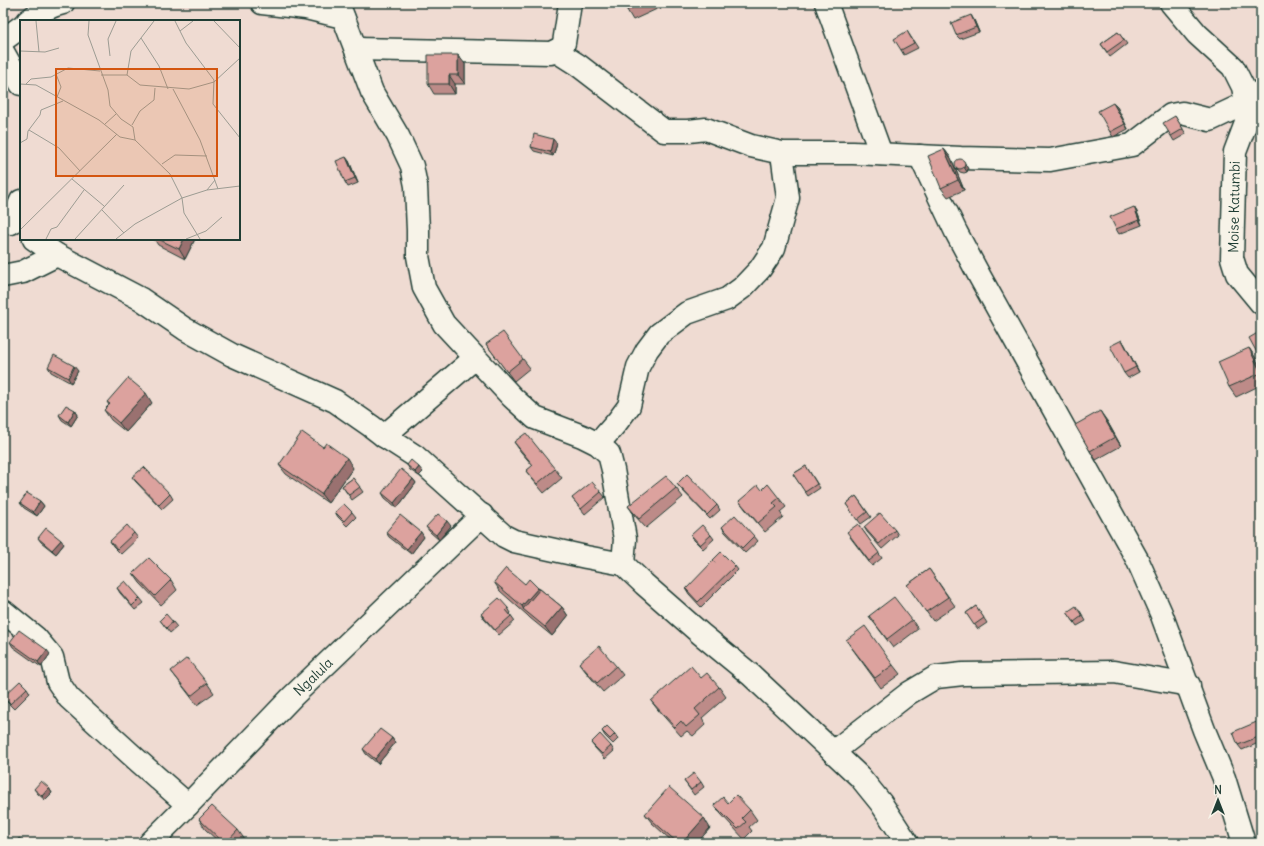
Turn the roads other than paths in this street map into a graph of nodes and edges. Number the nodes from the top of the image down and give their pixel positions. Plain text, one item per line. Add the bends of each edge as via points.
1 (62, 3) edge
2 (262, 3) edge
3 (570, 3) edge
4 (826, 3) edge
5 (1171, 3) edge
6 (341, 10) edge
7 (29, 20) edge
8 (20, 28) edge
9 (3, 40) edge
10 (356, 49) junction
11 (556, 51) junction
12 (3, 52) edge
13 (20, 82) edge
14 (1253, 97) edge
15 (782, 153) junction
16 (881, 154) junction
17 (920, 156) junction
18 (20, 204) edge
19 (12, 224) edge
20 (35, 240) edge
21 (57, 255) junction
22 (3, 276) edge
23 (1261, 304) edge
24 (475, 358) junction
25 (384, 436) junction
26 (598, 444) junction
27 (482, 515) junction
28 (623, 564) junction
29 (3, 611) edge
30 (1189, 685) junction
31 (833, 752) junction
32 (188, 805) junction
33 (150, 843) edge
34 (907, 843) edge
35 (1244, 843) edge

1 - 7 street via 38,12
2 - 6 street
3 - 11 street via 564,42
4 - 16 street
5 - 14 street, Moise Katumbi via 1197,34 1233,67 1243,87
6 - 10 street
8 - 9 street
10 - 11 street via 551,53
10 - 24 street via 372,92 412,166 416,186 418,256 424,288 444,324
11 - 15 street via 664,131 706,129 751,146
12 - 13 street
14 - 17 street via 1210,120 1182,113 1171,115 1132,145 1050,160
14 - 23 street, Moise Katumbi via 1235,152 1232,258 1237,274
15 - 16 street
15 - 26 street via 788,198 774,248 760,270 742,288 727,299 688,313 659,334 638,367 629,406
16 - 17 street
17 - 30 street via 980,277 1137,558
18 - 19 street
20 - 21 street
21 - 22 street via 23,272
21 - 25 street via 141,299 185,329 232,355 335,401
24 - 25 street
24 - 26 street via 535,418
25 - 27 street via 415,456
26 - 28 street via 609,454 613,470 625,539
27 - 28 street via 504,536 514,540
27 - 32 street, Ngalula via 293,696
28 - 31 street
29 - 32 street via 36,638 52,657 58,682 69,698
30 - 31 street via 1114,672 963,674 936,677 908,694
30 - 35 street via 1224,778
31 - 34 street via 860,777 881,803
32 - 33 street, Ngalula

